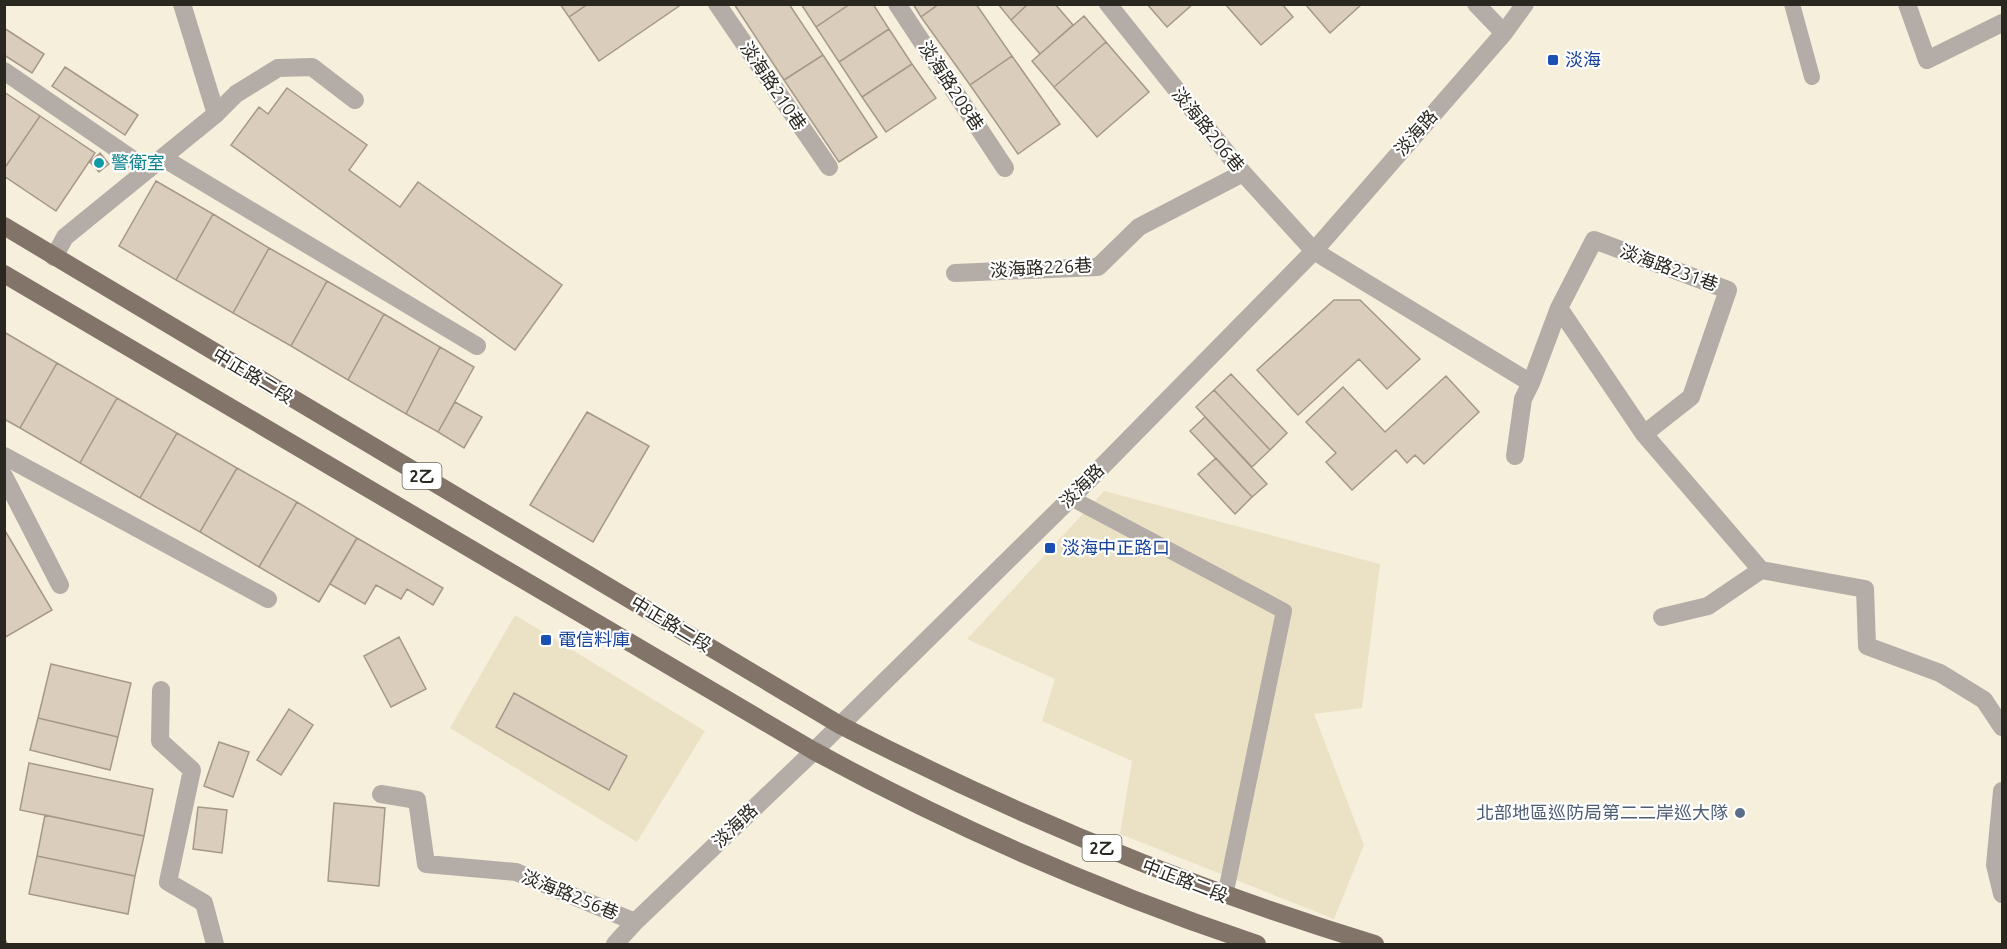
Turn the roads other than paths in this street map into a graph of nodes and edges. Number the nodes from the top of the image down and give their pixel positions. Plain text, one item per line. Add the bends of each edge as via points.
1 (182, 4) edge
2 (717, 4) edge
3 (897, 4) edge
4 (1108, 4) edge
5 (1476, 4) edge
6 (1525, 4) edge
7 (1792, 4) edge
8 (1906, 4) edge
9 (2002, 23) edge
10 (1504, 33) junction
11 (4, 70) edge
12 (1812, 76) dead end
13 (355, 100) dead end
14 (216, 114) junction
15 (163, 158) junction
16 (829, 167) dead end
17 (1005, 168) dead end
18 (148, 170) junction
19 (1243, 173) junction
20 (4, 226) edge
21 (1314, 251) junction
22 (54, 257) junction
23 (955, 273) dead end
24 (4, 274) edge
25 (1559, 308) junction
26 (477, 346) dead end
27 (1531, 383) junction
28 (1644, 434) junction
29 (4, 456) edge
30 (1515, 456) dead end
31 (4, 476) edge
32 (1071, 498) junction
33 (1761, 570) junction
34 (60, 585) dead end
35 (268, 599) dead end
36 (1662, 617) dead end
37 (161, 690) dead end
38 (840, 725) junction
39 (2002, 727) edge
40 (814, 751) junction
41 (2002, 792) edge
42 (381, 794) dead end
43 (2002, 894) edge
44 (1225, 896) junction
45 (635, 922) junction
46 (215, 945) edge
47 (615, 945) edge
48 (1257, 945) edge
49 (1375, 945) edge

1 - 14 street
2 - 16 street, 淡海路210巷
3 - 17 street, 淡海路208巷
4 - 19 street, 淡海路206巷
5 - 10 street
6 - 10 street, 淡海路
7 - 12 lane
8 - 9 street via 1927,60
10 - 21 street, 淡海路
11 - 18 street
13 - 14 street via 312,67 278,68 236,94
14 - 15 street
15 - 18 street
15 - 26 street
18 - 22 street via 65,237
19 - 21 street, 淡海路206巷
19 - 23 street, 淡海路226巷 via 1139,227 1098,267
20 - 22 main road, 中正路二段 / 2乙
21 - 27 street
21 - 32 street, 淡海路
22 - 38 main road, 中正路二段 / 2乙
24 - 40 main road, 中正路二段 / 2乙
25 - 27 street, 淡海路231巷
25 - 28 street
25 - 28 street, 淡海路231巷 via 1594,240 1728,290 1691,397
27 - 30 street, 淡海路231巷 via 1523,399
28 - 33 street
29 - 35 street
31 - 34 street
32 - 38 street, 淡海路
32 - 44 lane via 1284,611
33 - 36 street via 1708,606
33 - 39 street via 1865,589 1867,646 1940,673 1984,700
37 - 46 street via 160,741 192,770 168,882 204,903
38 - 40 street, 淡海路
38 - 44 main road, 中正路二段 / 2乙 via 1049,827
40 - 45 street, 淡海路
40 - 48 main road, 中正路二段 / 2乙 via 916,806 1028,856 1122,897
41 - 43 street via 1995,865
42 - 45 street, 淡海路256巷 via 417,800 426,864 516,872
44 - 49 main road, 中正路二段 / 2乙
45 - 47 street, 淡海路

